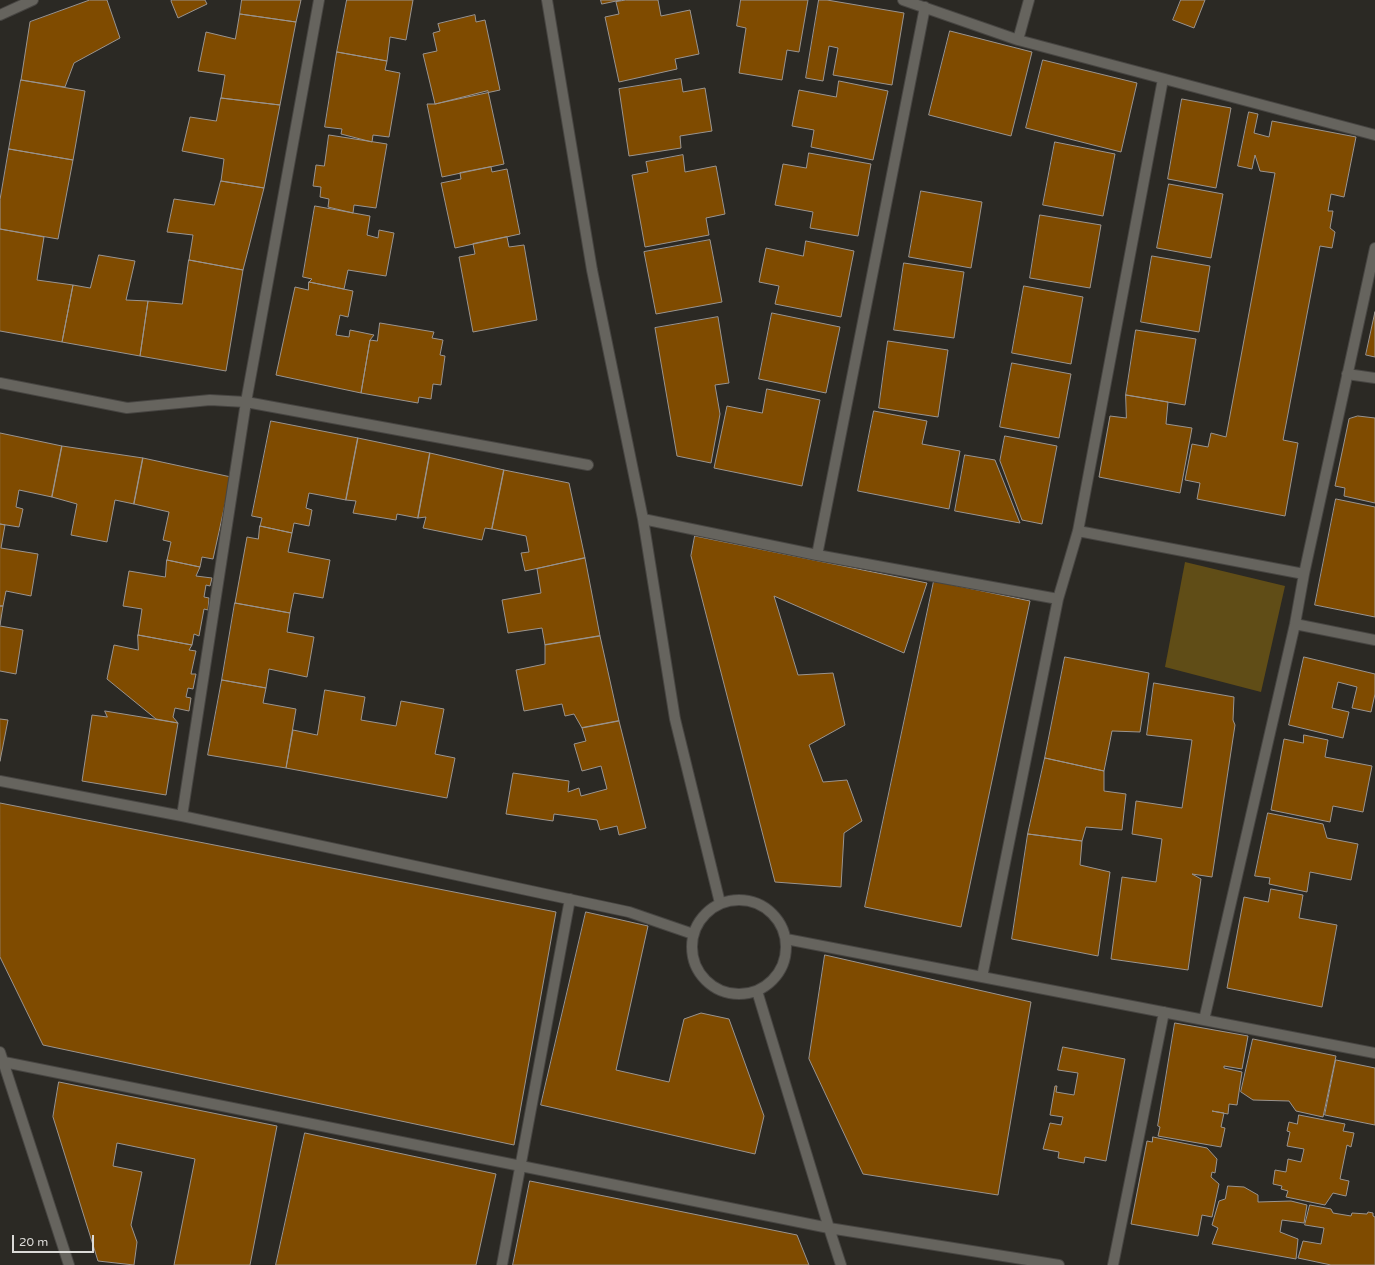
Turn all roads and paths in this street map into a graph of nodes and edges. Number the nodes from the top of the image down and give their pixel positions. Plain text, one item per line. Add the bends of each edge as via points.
1 (33, 0) edge
2 (319, 0) edge
3 (547, 0) edge
4 (903, 0) edge
5 (1029, 0) edge
6 (925, 7) junction
7 (0, 15) edge
8 (1018, 40) junction
9 (1163, 79) junction
10 (1375, 136) edge
11 (1375, 248) edge
12 (1347, 374) junction
13 (1375, 378) edge
14 (0, 383) edge
15 (246, 402) junction
16 (588, 465) dead end
17 (643, 519) junction
18 (1078, 531) junction
19 (817, 555) junction
20 (1304, 574) junction
21 (1058, 599) junction
22 (1295, 624) junction
23 (1375, 640) edge
24 (0, 781) edge
25 (182, 816) junction
26 (570, 899) junction
27 (720, 903) junction
28 (693, 934) junction
29 (786, 939) junction
30 (982, 977) junction
31 (757, 991) junction
32 (1164, 1012) junction
33 (1204, 1020) junction
34 (0, 1052) edge
35 (1375, 1052) edge
36 (4, 1062) junction
37 (520, 1166) junction
38 (829, 1228) junction
39 (69, 1265) edge
40 (502, 1265) edge
41 (841, 1265) edge
42 (1059, 1265) edge
43 (1113, 1265) edge

1 - 7 street
2 - 15 street
3 - 17 street via 592,270
4 - 6 street
5 - 8 street
6 - 8 street
6 - 19 street
8 - 9 street
9 - 10 street
9 - 18 street
11 - 12 street
12 - 13 street
12 - 20 street
14 - 15 street via 127,408 210,400
15 - 16 street
15 - 25 street
17 - 19 street
17 - 27 street via 675,719
18 - 20 street
18 - 21 street
19 - 21 street
20 - 22 street
21 - 30 street
22 - 23 street
22 - 33 street
24 - 25 street
25 - 26 street
26 - 28 street via 629,912
26 - 37 street
27 - 28 street via 703,915
27 - 29 street via 742,899 762,905 778,919
28 - 31 street via 692,955 700,975 715,989 736,995
29 - 30 street
29 - 31 street via 784,960 778,973
30 - 32 street
31 - 38 street
32 - 33 street
32 - 43 street
33 - 35 street
34 - 36 street
36 - 37 street
36 - 39 street
37 - 38 street
37 - 40 street
38 - 41 street
38 - 42 street

